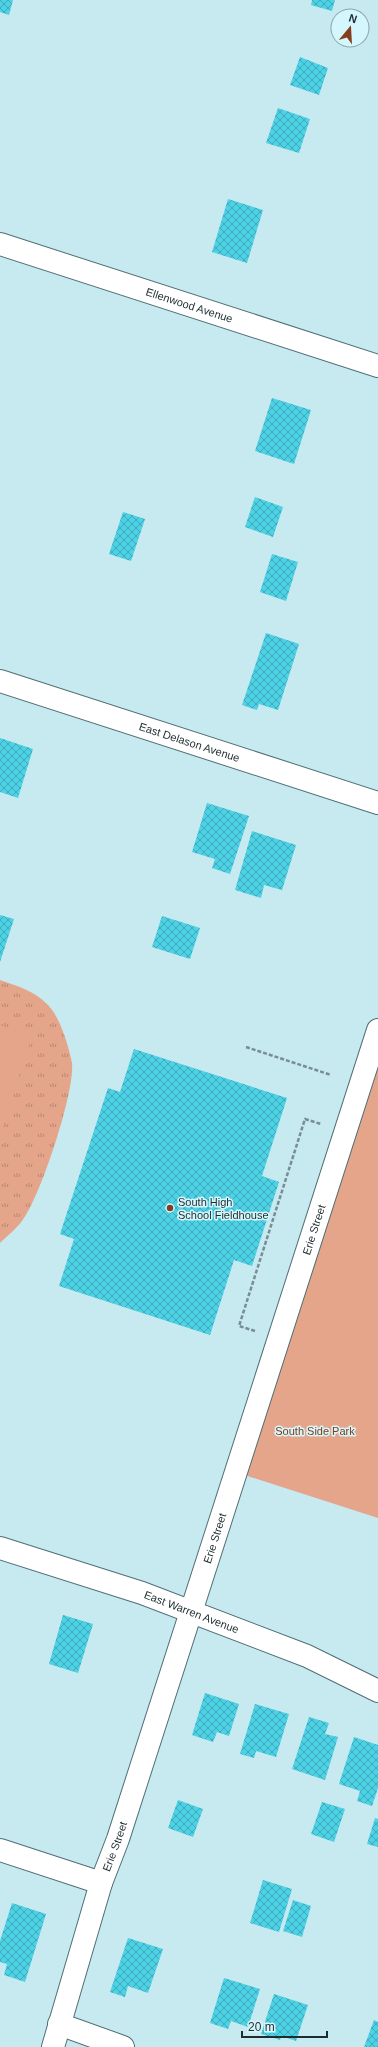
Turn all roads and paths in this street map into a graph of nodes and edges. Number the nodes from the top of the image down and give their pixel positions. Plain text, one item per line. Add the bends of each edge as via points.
1 (0, 244) edge
2 (378, 366) edge
3 (0, 681) edge
4 (378, 803) edge
5 (378, 1030) edge
6 (246, 1047) dead end
7 (331, 1075) dead end
8 (345, 1132) junction
9 (278, 1339) junction
10 (0, 1548) edge
11 (190, 1612) junction
12 (378, 1691) edge
13 (0, 1850) edge
14 (100, 1883) junction
15 (59, 2024) junction
16 (53, 2047) edge
17 (123, 2047) edge

1 - 2 street, Ellenwood Avenue
3 - 4 street, East Delason Avenue
5 - 8 street, Erie Street
6 - 7 path
8 - 9 street, Erie Street
8 - 9 path via 305,1119 239,1326
9 - 11 street, Erie Street
10 - 11 street, East Warren Avenue via 142,1593
11 - 12 street, East Warren Avenue via 306,1656
11 - 14 street, Erie Street via 118,1839
13 - 14 street
14 - 15 street, Erie Street
15 - 16 street, Erie Street
15 - 17 street

